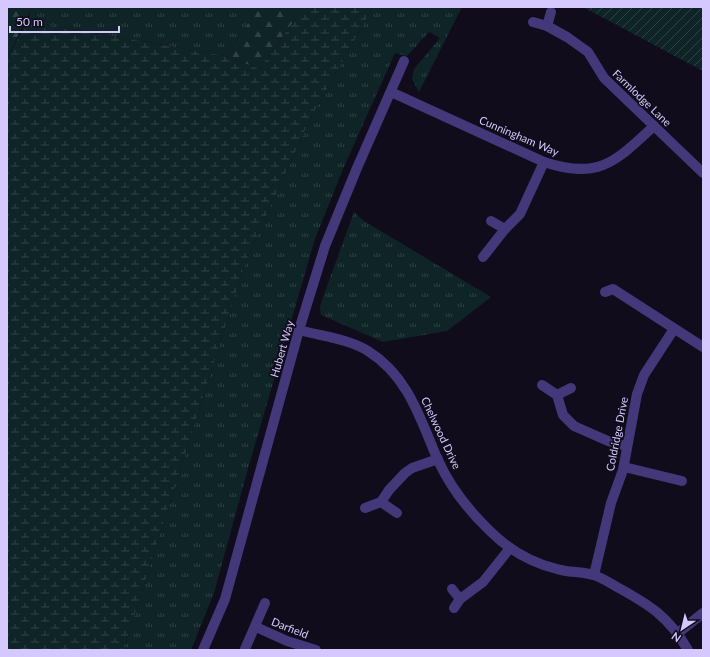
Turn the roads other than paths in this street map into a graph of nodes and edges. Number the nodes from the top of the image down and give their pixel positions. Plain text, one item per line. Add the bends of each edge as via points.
1 (551, 12) dead end
2 (533, 22) dead end
3 (547, 26) junction
4 (404, 61) dead end
5 (391, 92) junction
6 (654, 126) junction
7 (544, 162) junction
8 (703, 173) edge
9 (491, 220) dead end
10 (505, 229) junction
11 (484, 257) dead end
12 (605, 292) dead end
13 (674, 329) junction
14 (299, 330) junction
15 (703, 347) edge
16 (542, 385) dead end
17 (571, 388) dead end
18 (557, 395) junction
19 (626, 446) junction
20 (438, 459) junction
21 (624, 466) junction
22 (682, 481) dead end
23 (381, 502) junction
24 (365, 508) dead end
25 (397, 513) dead end
26 (510, 548) junction
27 (594, 575) junction
28 (452, 589) dead end
29 (460, 599) junction
30 (265, 603) dead end
31 (454, 608) dead end
32 (703, 613) edge
33 (256, 627) junction
34 (678, 633) junction
35 (245, 649) dead end
36 (202, 650) edge
37 (316, 650) edge
38 (688, 650) edge

1 - 3 street
2 - 3 street, Farmlodge Lane
3 - 6 street, Farmlodge Lane via 588,52 604,78
4 - 5 street, Hubert Way
5 - 7 street, Cunningham Way
5 - 14 street, Hubert Way via 340,207
6 - 7 street, Cunningham Way via 613,161 596,168 578,169
6 - 8 street, Farmlodge Lane
7 - 10 street via 520,214
9 - 10 street
10 - 11 street
12 - 13 street via 613,289
13 - 15 street
13 - 19 street, Coldridge Drive via 644,376 637,394
14 - 20 street, Chelwood Drive via 368,351 394,373 415,404
14 - 36 street, Hubert Way via 225,599
16 - 18 street
17 - 18 street
18 - 19 street via 563,415 574,426
19 - 21 street, Coldridge Drive
20 - 23 street via 412,468 389,490
20 - 26 street, Chelwood Drive via 460,496 475,515 490,532
21 - 22 street
21 - 27 street, Coldridge Drive via 611,503
23 - 24 street
23 - 25 street
26 - 27 street, Chelwood Drive via 531,560 558,570
26 - 29 street via 483,582
27 - 34 street, Chelwood Drive via 646,602
28 - 29 street
29 - 31 street
30 - 33 street, Darfield
32 - 34 street
33 - 35 street, Darfield
33 - 37 street, Darfield
34 - 38 street, Chelwood Drive

